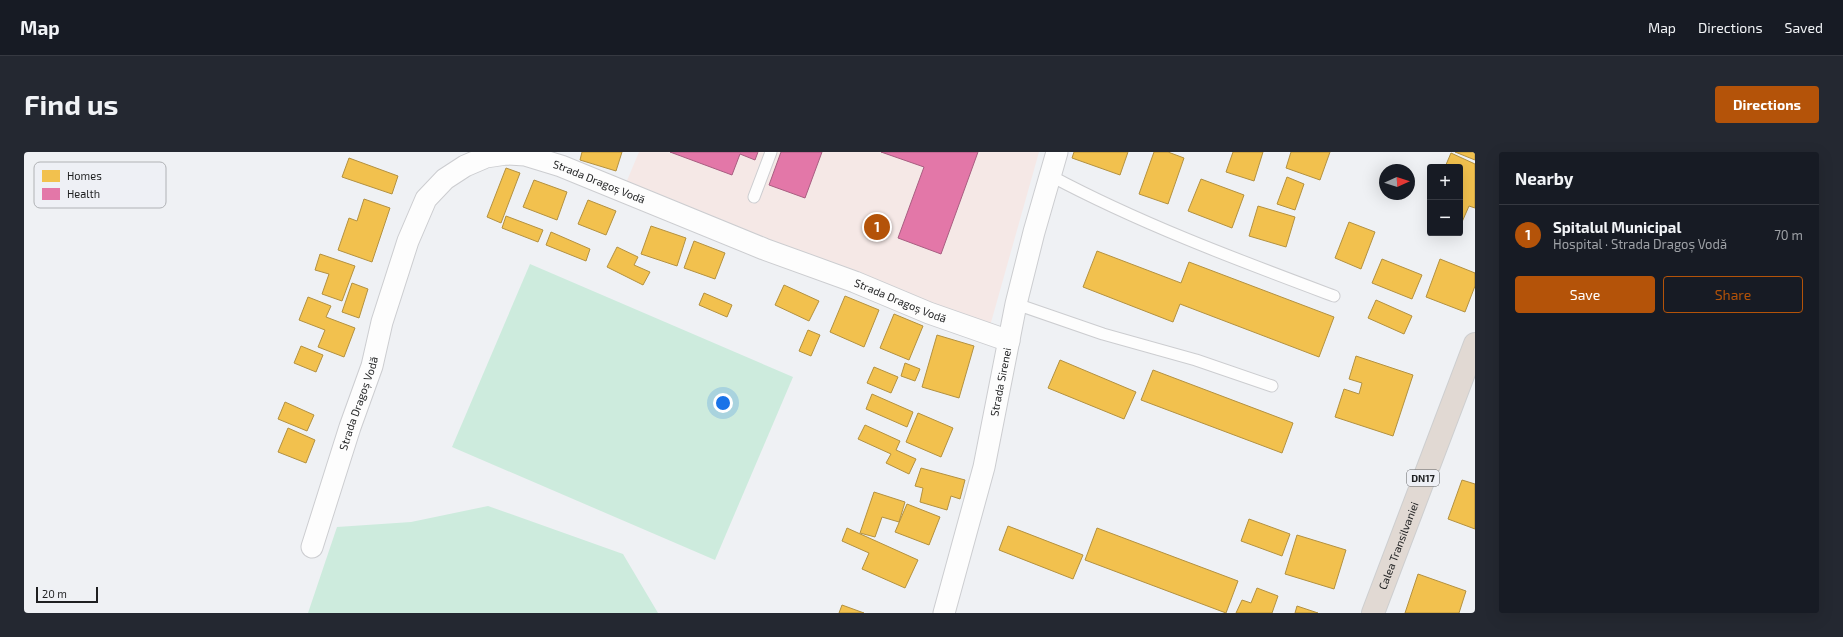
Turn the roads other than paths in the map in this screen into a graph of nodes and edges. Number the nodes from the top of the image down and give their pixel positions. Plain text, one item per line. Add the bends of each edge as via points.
1 (771, 152) edge
2 (1057, 152) edge
3 (526, 153) edge
4 (1050, 176) junction
5 (754, 197) dead end
6 (1334, 296) dead end
7 (1016, 304) junction
8 (1008, 341) junction
9 (1475, 344) edge
10 (1272, 386) dead end
11 (312, 547) dead end
12 (947, 612) edge
13 (1373, 613) edge

1 - 5 lane
2 - 4 street, Strada Sirenei
3 - 8 street, Strada Dragoș Vodă via 764,250
3 - 11 street, Strada Dragoș Vodă via 486,157 464,166 445,179 426,199 408,241 382,322 372,366
4 - 6 lane via 1093,198 1188,239
4 - 7 street, Strada Sirenei
7 - 8 street, Strada Sirenei
7 - 10 lane via 1103,334 1196,360
8 - 12 street, Strada Sirenei via 984,467
9 - 13 highway, Calea Transilvaniei / DN17

